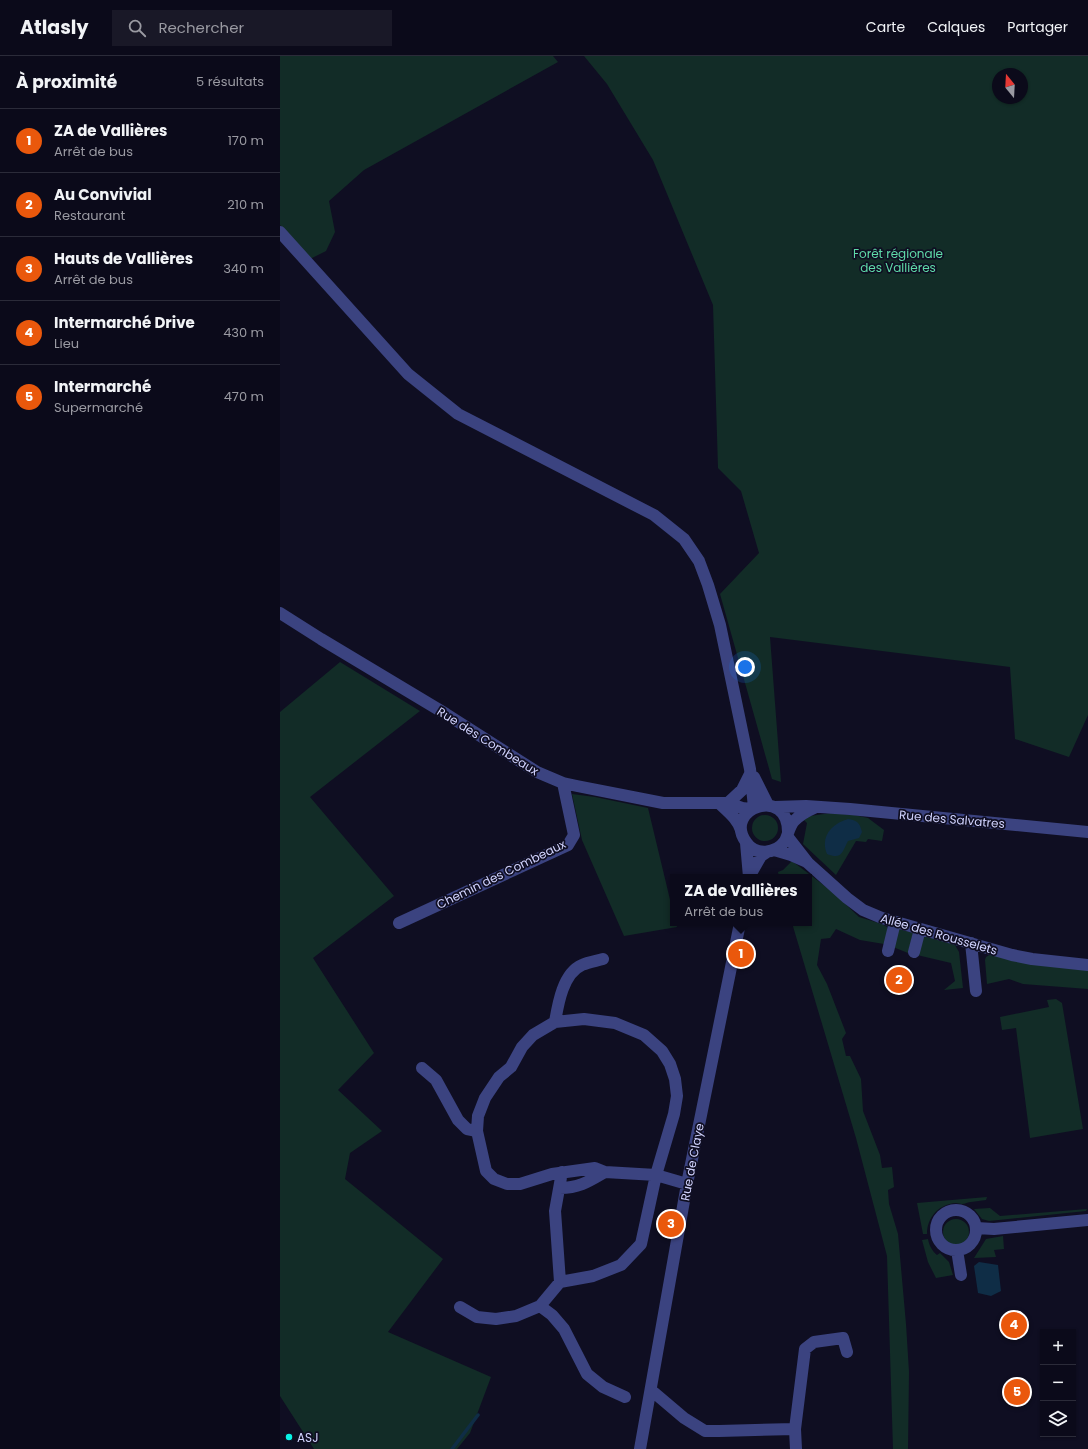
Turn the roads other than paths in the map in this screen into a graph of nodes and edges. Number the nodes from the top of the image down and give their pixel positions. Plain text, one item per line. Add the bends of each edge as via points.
1 (280, 232) edge
2 (280, 613) edge
3 (750, 771) junction
4 (563, 783) junction
5 (724, 803) junction
6 (772, 806) junction
7 (815, 807) junction
8 (752, 808) junction
9 (741, 830) junction
10 (1088, 832) edge
11 (787, 834) junction
12 (746, 843) junction
13 (770, 851) junction
14 (808, 863) junction
15 (749, 874) edge
16 (751, 874) edge
17 (895, 922) junction
18 (399, 923) dead end
19 (739, 926) edge
20 (920, 929) junction
21 (971, 943) junction
22 (888, 951) dead end
23 (914, 952) dead end
24 (603, 960) dead end
25 (1088, 965) edge
26 (976, 991) dead end
27 (555, 1022) junction
28 (422, 1068) dead end
29 (477, 1132) junction
30 (562, 1172) junction
31 (604, 1172) junction
32 (656, 1174) junction
33 (687, 1184) junction
34 (560, 1188) junction
35 (1088, 1220) edge
36 (976, 1228) junction
37 (957, 1250) junction
38 (961, 1275) dead end
39 (560, 1282) junction
40 (540, 1306) junction
41 (460, 1307) dead end
42 (847, 1352) dead end
43 (651, 1390) junction
44 (625, 1397) dead end
45 (795, 1429) junction
46 (640, 1449) edge
47 (796, 1449) edge

1 - 3 street via 408,374 458,414 654,515 684,539 699,560 720,625
2 - 4 street, Rue des Combeaux via 537,772
3 - 5 street via 742,790
3 - 6 street
3 - 8 street
4 - 5 street, Rue des Combeaux via 663,803
4 - 18 street, Chemin des Combeaux via 574,835 568,845
5 - 8 street, Rue des Combeaux
5 - 9 street
6 - 7 street, Rue des Salvatres
6 - 8 street via 761,805
6 - 11 street via 786,818
7 - 10 street, Rue des Salvatres
7 - 11 street via 797,818
8 - 9 street via 743,818
9 - 12 street
11 - 13 street via 780,846
11 - 14 street, Allée des Rousselets
12 - 13 street via 759,851
12 - 15 street
13 - 14 street, Allée des Rousselets via 791,855
13 - 16 street via 762,856
14 - 17 street, Allée des Rousselets via 863,910
17 - 20 street, Allée des Rousselets
17 - 22 street
19 - 33 street, Rue de Claye
20 - 21 street, Allée des Rousselets
20 - 23 street
21 - 25 street, Allée des Rousselets via 1032,959
21 - 26 street
24 - 27 street via 580,965 569,974 559,1000
27 - 29 street via 533,1035 522,1047 511,1067 499,1078 485,1098 478,1116
27 - 32 street via 584,1019 615,1023 644,1035 662,1051 675,1079 677,1096
28 - 29 street via 436,1080 458,1120 467,1130
29 - 30 street via 486,1170 494,1179 507,1184 520,1184
30 - 31 street via 595,1168
30 - 34 street
31 - 32 street
31 - 34 street via 589,1182 572,1188
32 - 33 street
32 - 39 street via 641,1244 621,1265 593,1276
33 - 43 street, Rue de Claye
34 - 39 street via 555,1211
35 - 36 street via 994,1229
36 - 37 street via 974,1240
36 - 37 street via 971,1217 961,1211 948,1212 938,1221 938,1239 946,1248
37 - 38 street
39 - 40 street
40 - 41 street via 516,1316 496,1319 477,1317
40 - 44 street via 564,1329 587,1374 603,1387
42 - 45 street via 843,1338 814,1342 805,1349
43 - 45 street via 684,1418 705,1430
43 - 46 street, Rue de Claye
45 - 47 street

